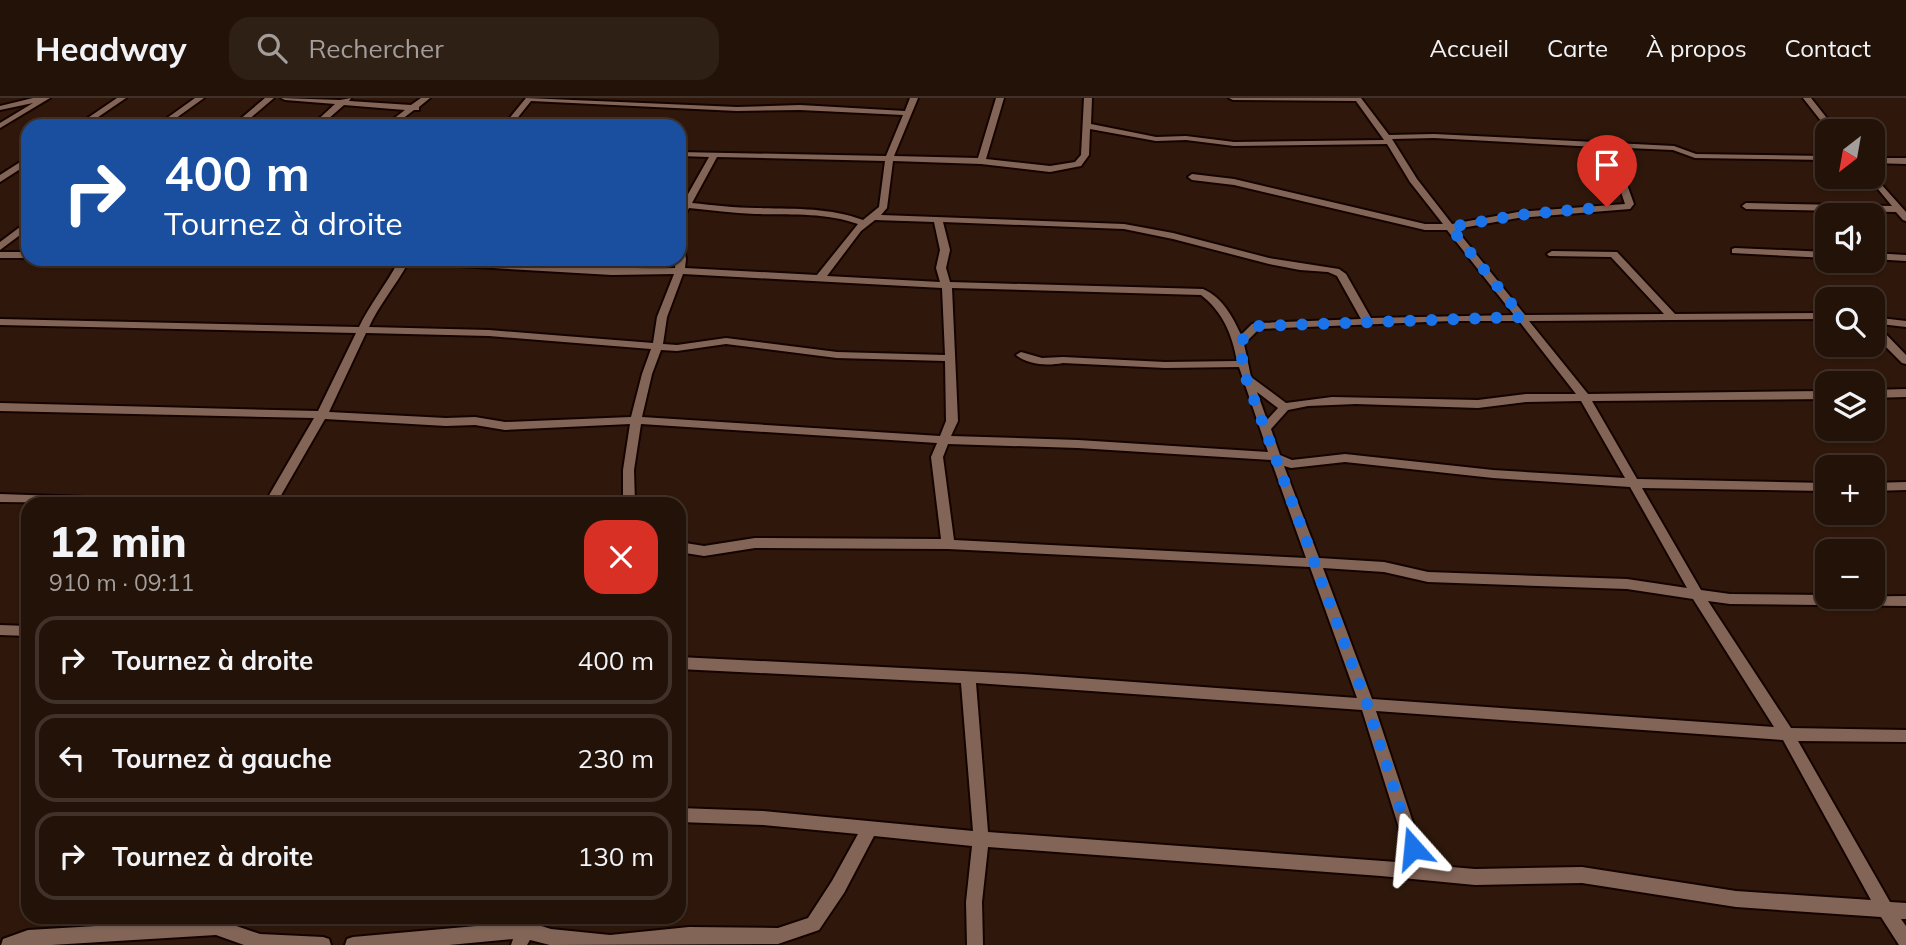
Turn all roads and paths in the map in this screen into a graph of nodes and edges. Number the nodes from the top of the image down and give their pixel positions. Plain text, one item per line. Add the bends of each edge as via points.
1 (22, 98) edge
2 (46, 98) edge
3 (122, 98) edge
4 (200, 98) edge
5 (270, 98) edge
6 (285, 98) edge
7 (426, 98) edge
8 (914, 98) edge
9 (1000, 98) edge
10 (1088, 98) edge
11 (1233, 98) edge
12 (1807, 98) edge
13 (345, 99) edge
14 (529, 99) edge
15 (1357, 99) edge
16 (670, 102) edge
17 (10, 105) junction
18 (0, 107) edge
19 (416, 108) junction
20 (905, 113) junction
21 (90, 119) edge
22 (170, 119) edge
23 (244, 119) edge
24 (323, 119) edge
25 (399, 119) edge
26 (513, 119) edge
27 (1824, 119) edge
28 (1086, 125) junction
29 (0, 126) edge
30 (1388, 140) junction
31 (1599, 145) junction
32 (686, 155) edge
33 (714, 155) junction
34 (1815, 159) edge
35 (891, 160) junction
36 (1885, 160) edge
37 (981, 161) junction
38 (1906, 161) edge
39 (21, 165) edge
40 (1192, 177) dead end
41 (0, 179) edge
42 (1882, 189) edge
43 (686, 199) edge
44 (686, 205) edge
45 (1745, 206) dead end
46 (1898, 209) junction
47 (874, 217) junction
48 (1906, 218) edge
49 (938, 220) junction
50 (866, 224) junction
51 (1450, 227) junction
52 (21, 230) edge
53 (0, 247) edge
54 (1735, 251) dead end
55 (1552, 254) dead end
56 (1815, 254) edge
57 (0, 255) edge
58 (21, 255) edge
59 (1885, 256) edge
60 (1906, 257) edge
61 (401, 266) edge
62 (516, 266) edge
63 (682, 266) edge
64 (680, 271) junction
65 (821, 277) junction
66 (946, 285) junction
67 (1672, 316) junction
68 (1815, 316) edge
69 (1522, 317) junction
70 (1230, 318) junction
71 (1885, 321) edge
72 (1368, 322) junction
73 (0, 323) edge
74 (1906, 324) edge
75 (1266, 326) junction
76 (363, 330) junction
77 (1885, 340) edge
78 (1239, 343) junction
79 (656, 346) junction
80 (1021, 355) dead end
81 (950, 358) junction
82 (1906, 361) edge
83 (1242, 364) junction
84 (1246, 378) junction
85 (1906, 393) edge
86 (1885, 394) edge
87 (1815, 395) edge
88 (1585, 398) junction
89 (0, 407) edge
90 (1284, 407) junction
91 (322, 415) junction
92 (637, 420) junction
93 (1265, 428) junction
94 (945, 440) junction
95 (1273, 456) junction
96 (1636, 483) junction
97 (1906, 486) edge
98 (1815, 487) edge
99 (1885, 487) edge
100 (274, 497) edge
101 (628, 497) edge
102 (0, 498) edge
103 (21, 499) edge
104 (948, 544) junction
105 (686, 548) edge
106 (1313, 564) junction
107 (1698, 596) junction
108 (1906, 601) edge
109 (0, 630) edge
110 (21, 631) edge
111 (686, 663) edge
112 (968, 677) junction
113 (1368, 707) junction
114 (1787, 734) junction
115 (1906, 736) edge
116 (686, 815) edge
117 (870, 828) junction
118 (981, 839) junction
119 (1421, 872) junction
120 (1884, 908) junction
121 (1906, 911) edge
122 (525, 931) edge
123 (1906, 941) edge
124 (9, 945) edge
125 (323, 945) edge
126 (353, 945) edge
127 (975, 945) edge

1 - 17 street
2 - 17 street
2 - 29 street
3 - 21 street
4 - 22 street
5 - 23 street
6 - 13 street
7 - 19 street
8 - 20 street
9 - 37 street
10 - 28 street
11 - 15 street
12 - 27 street
13 - 19 street
13 - 24 street
14 - 16 street
14 - 26 street
15 - 30 street
16 - 20 street via 737,109 770,106
17 - 18 street
19 - 25 street
20 - 35 street
28 - 30 street via 1156,139 1234,144
28 - 37 street via 1084,155 1078,164 1050,169
30 - 31 street via 1441,136
30 - 51 street
31 - 34 street via 1674,148 1695,156
31 - 51 street via 1617,169 1627,206 1518,215
32 - 33 street
33 - 35 street
33 - 43 street
35 - 37 street
35 - 47 street via 884,205
36 - 38 street
39 - 41 street
40 - 51 street via 1234,182 1411,224
42 - 46 street
44 - 50 street via 790,210
45 - 46 street
46 - 48 street
47 - 49 street
47 - 50 street
49 - 66 street
49 - 72 street via 1132,226 1296,266 1335,270
50 - 65 street
51 - 69 street
52 - 53 street
54 - 56 street
55 - 67 street via 1614,254
57 - 58 street
59 - 60 street
61 - 76 street
62 - 64 street
63 - 64 street
64 - 65 street
64 - 79 street via 665,304
65 - 66 street
66 - 70 street via 1203,292
66 - 81 street
67 - 68 street
67 - 69 street
69 - 72 street
69 - 88 street
70 - 75 street
70 - 78 street
71 - 74 street
72 - 75 street
73 - 76 street
75 - 78 street via 1252,329
76 - 79 street via 489,333
76 - 91 street
77 - 82 street
78 - 83 street
79 - 81 street via 726,341 837,355
79 - 92 street
80 - 83 street via 1049,363
81 - 94 street via 952,421
83 - 84 street
84 - 90 street
84 - 93 street
85 - 86 street
87 - 88 street
88 - 90 street via 1480,404 1343,401
88 - 96 street
89 - 91 street
90 - 93 street
91 - 92 street via 505,426
91 - 100 street
92 - 94 street
92 - 101 street via 626,478
93 - 95 street
94 - 95 street
94 - 104 street via 937,457
95 - 96 street via 1292,464 1345,458
95 - 106 street
96 - 98 street
96 - 107 street
97 - 99 street
102 - 103 street
104 - 105 street via 755,542 704,551
104 - 106 street
106 - 107 street via 1384,567 1428,577 1627,584
106 - 113 street
107 - 108 street
107 - 114 street
109 - 110 street
111 - 112 street
112 - 113 street
112 - 118 street
113 - 114 street
113 - 119 street
114 - 115 street
114 - 120 street
116 - 117 street
117 - 118 street
117 - 122 street via 813,924 778,936 689,935 610,943
118 - 119 street
118 - 127 street
119 - 120 street via 1475,877 1582,875 1736,899
120 - 121 street
120 - 123 street
122 - 126 street
124 - 125 street via 40,937 216,927 260,942

